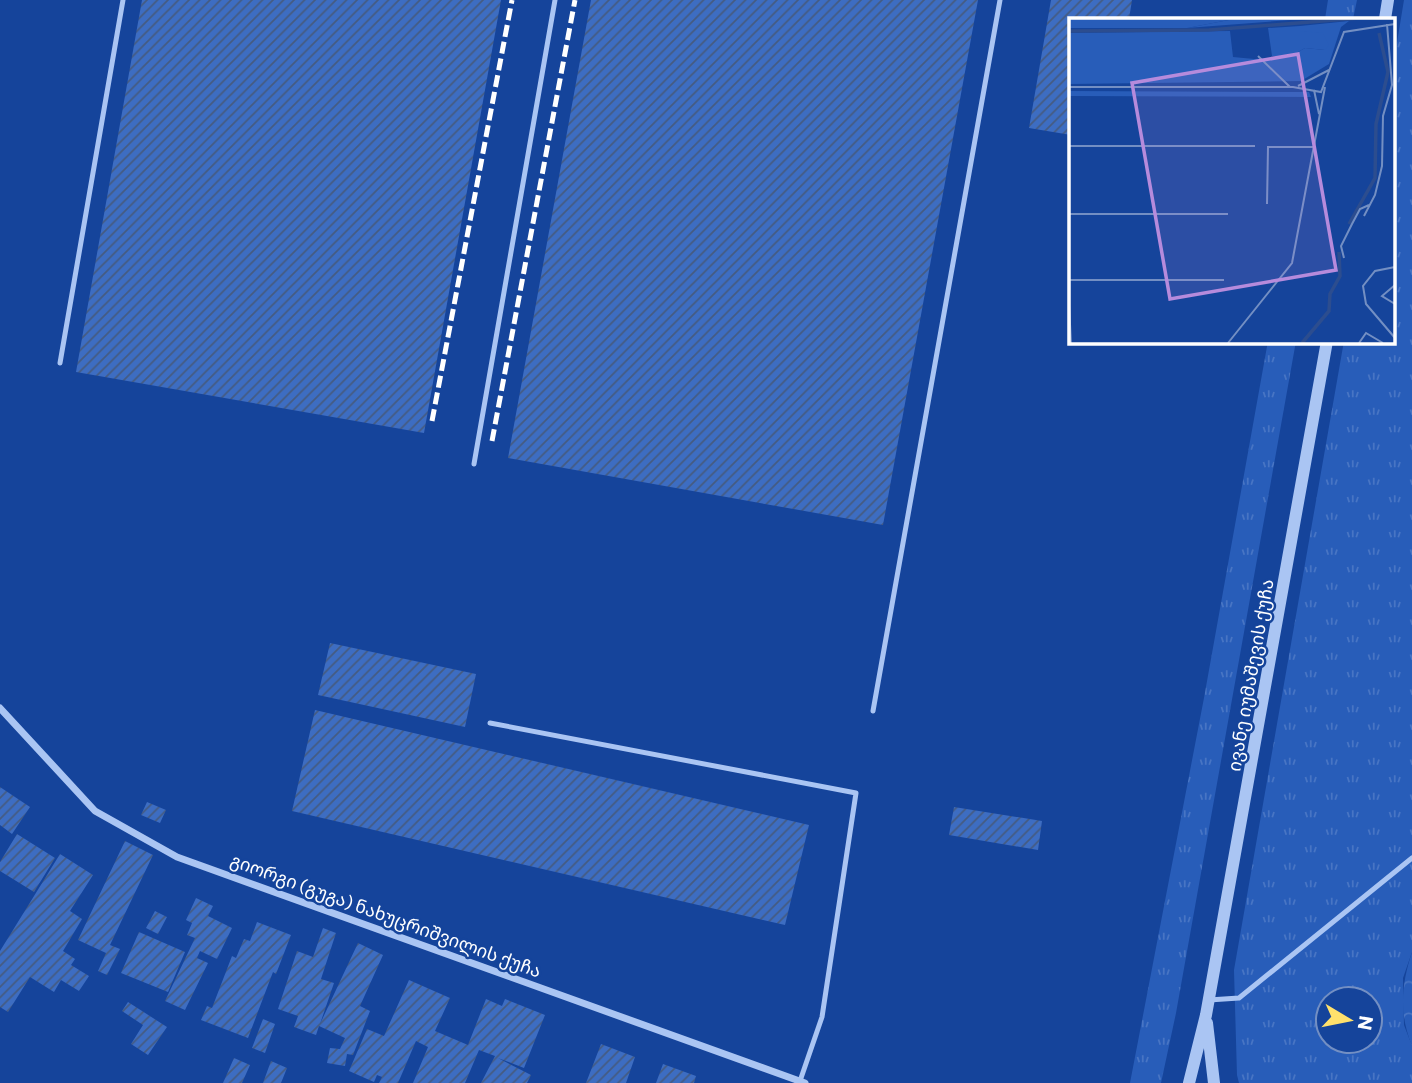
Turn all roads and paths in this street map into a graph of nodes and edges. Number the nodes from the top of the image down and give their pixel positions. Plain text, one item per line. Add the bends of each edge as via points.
1 (123, 0) edge
2 (555, 0) edge
3 (1000, 0) edge
4 (1388, 0) edge
5 (1385, 18) edge
6 (1327, 343) edge
7 (60, 363) dead end
8 (474, 464) dead end
9 (0, 708) edge
10 (873, 711) dead end
11 (490, 723) dead end
12 (1412, 858) edge
13 (1209, 1000) junction
14 (1206, 1015) junction
15 (803, 1082) edge
16 (1189, 1083) edge
17 (1214, 1083) edge

1 - 7 lane
2 - 8 lane
3 - 10 lane
4 - 5 street
6 - 13 street, ივანე იუმაშევის ქუჩა
9 - 15 street, გიორგი (გუგა) ნახუცრიშვილის ქუჩა via 95,811 177,857
11 - 15 lane via 856,793 822,1017
12 - 13 lane via 1239,998
13 - 14 street, ივანე იუმაშევის ქუჩა
14 - 16 street, ივანე იუმაშევის ქუჩა
14 - 17 street, ივანე იუმაშევის ქუჩა

